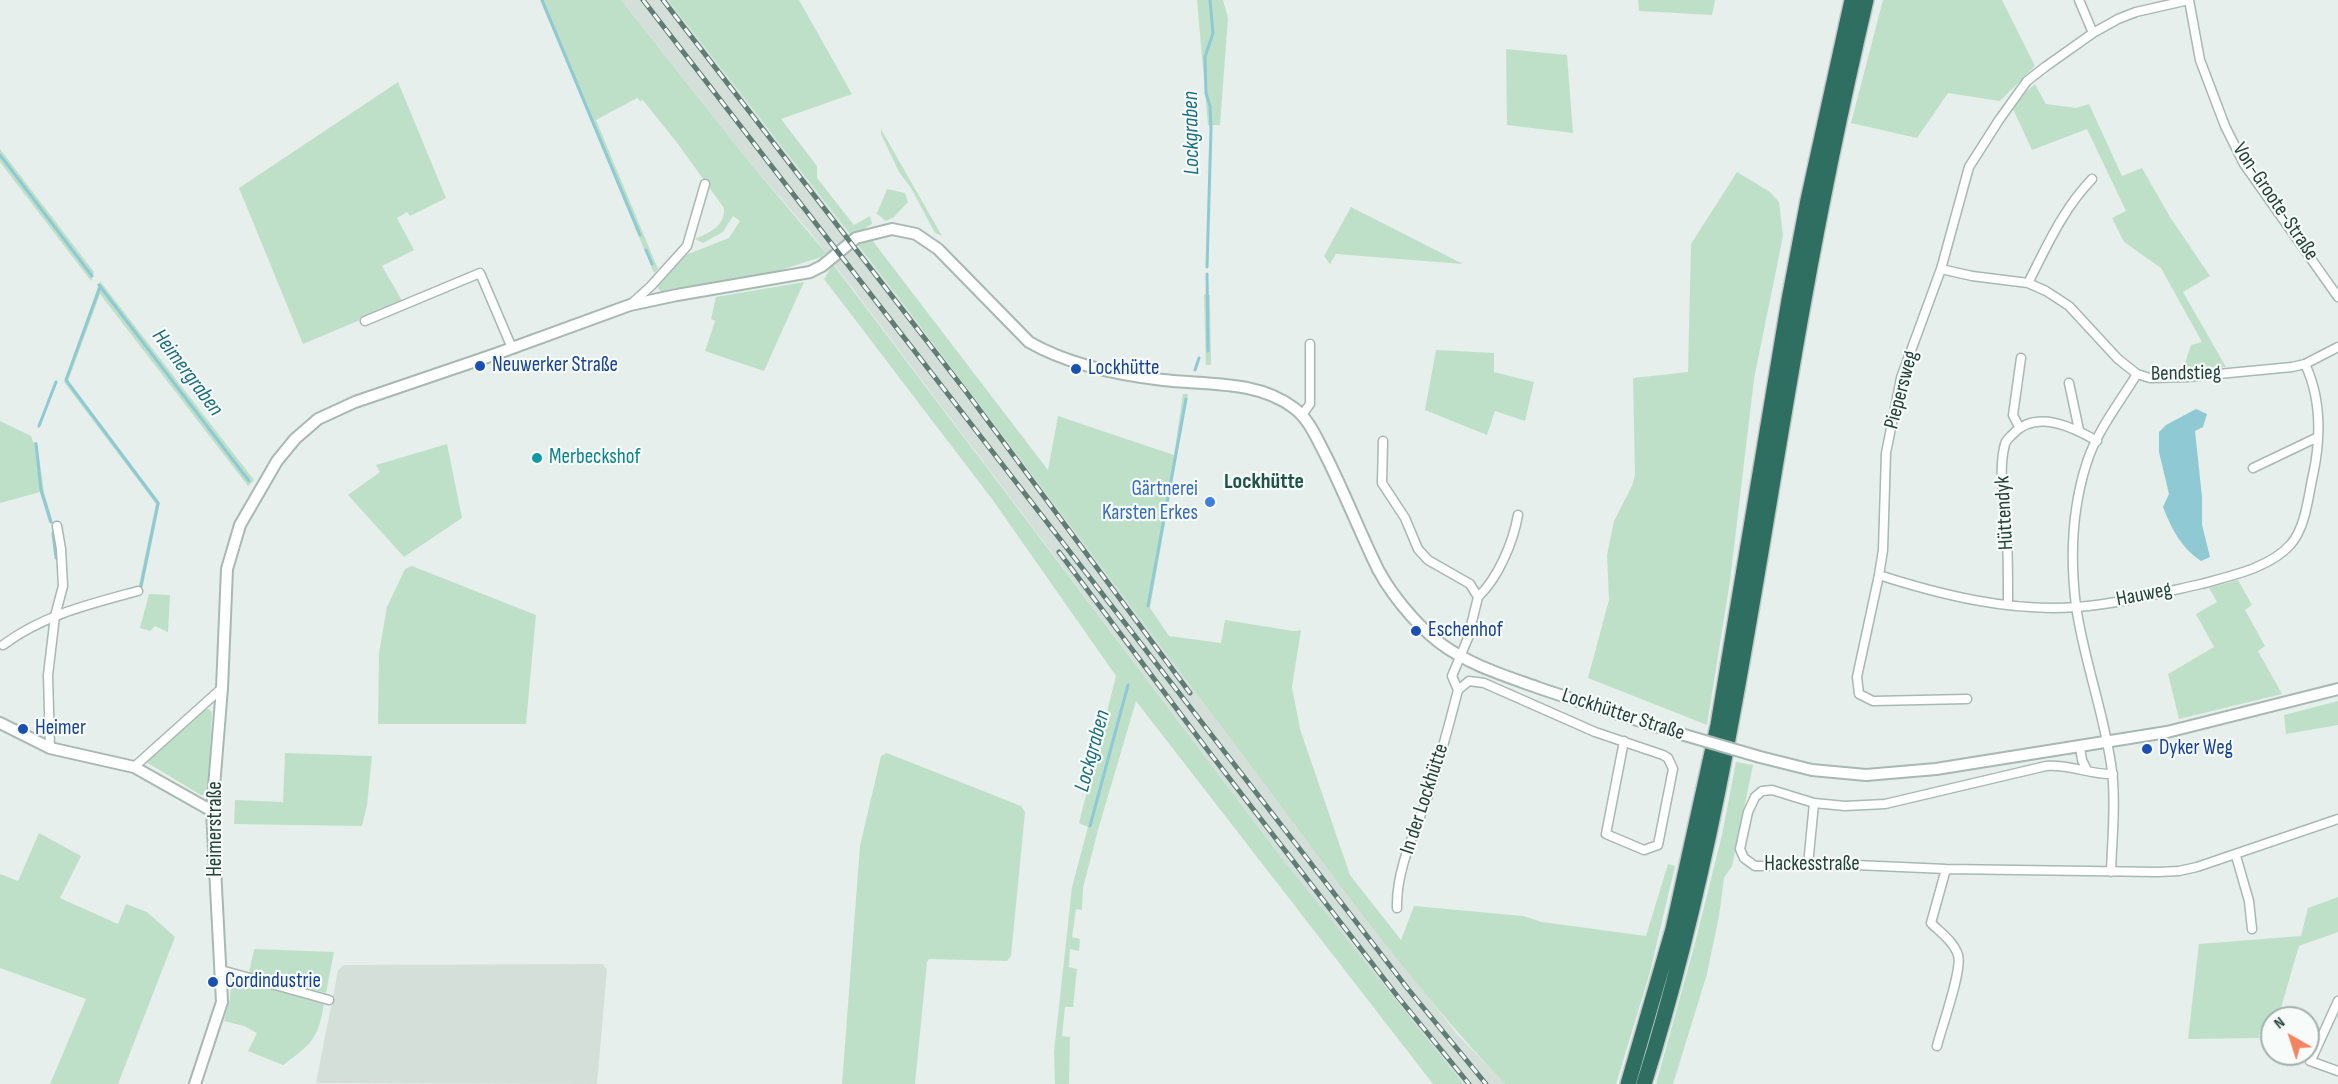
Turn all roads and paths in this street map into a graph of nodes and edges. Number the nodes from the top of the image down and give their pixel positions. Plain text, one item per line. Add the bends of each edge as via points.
1 (1852, 0) edge
2 (1866, 0) edge
3 (2079, 0) edge
4 (2189, 0) edge
5 (2093, 33) junction
6 (2092, 179) dead end
7 (705, 184) dead end
8 (1941, 269) junction
9 (2028, 283) junction
10 (2338, 297) edge
11 (630, 305) junction
12 (365, 321) dead end
13 (1310, 344) dead end
14 (2338, 347) edge
15 (512, 348) junction
16 (2021, 358) dead end
17 (2305, 364) junction
18 (2137, 374) junction
19 (2069, 383) dead end
20 (1302, 415) junction
21 (2019, 427) junction
22 (2079, 430) junction
23 (2318, 437) junction
24 (1383, 441) dead end
25 (2097, 441) junction
26 (2253, 468) dead end
27 (1518, 515) dead end
28 (57, 526) dead end
29 (1879, 575) junction
30 (138, 591) dead end
31 (1478, 597) junction
32 (2008, 605) junction
33 (2077, 607) junction
34 (55, 616) junction
35 (3, 645) dead end
36 (1461, 656) junction
37 (222, 688) junction
38 (2338, 689) edge
39 (1458, 690) junction
40 (1967, 699) dead end
41 (0, 723) edge
42 (1624, 741) junction
43 (2108, 742) junction
44 (50, 747) junction
45 (2080, 747) junction
46 (134, 767) junction
47 (2087, 770) junction
48 (2113, 774) junction
49 (1814, 803) junction
50 (212, 811) junction
51 (2338, 819) edge
52 (2236, 856) junction
53 (1808, 866) junction
54 (1946, 869) junction
55 (2111, 872) junction
56 (1397, 908) dead end
57 (2252, 928) dead end
58 (220, 970) junction
59 (329, 1000) dead end
60 (2338, 1001) edge
61 (1937, 1046) dead end
62 (2338, 1071) edge
63 (195, 1084) edge
64 (1628, 1084) edge
65 (1644, 1084) edge

1 - 64 highway via 1790,300 1710,759 1672,929
2 - 65 highway via 1816,236 1713,821 1687,935
3 - 5 street
4 - 5 street, Piepersweg via 2136,12
4 - 10 street, Von-Groote-Straße via 2200,60 2244,164
5 - 8 street, Piepersweg via 2027,81 1968,167
6 - 9 street via 2076,195 2057,225
7 - 11 street via 687,246
8 - 9 street, Bendstieg
8 - 29 street, Piepersweg via 1901,378 1888,442
9 - 18 street, Bendstieg via 2069,306
11 - 15 street
11 - 20 street, Lockhütter Straße via 810,272 856,238 892,229 916,234 938,249 1039,348 1126,374 1257,390 1277,397
12 - 15 street via 480,273
13 - 20 street via 1310,404
14 - 17 street, Bendstieg
15 - 37 street via 355,402 318,419 295,440 262,484 240,525 227,569
16 - 21 street via 2013,415
17 - 18 street, Bendstieg via 2187,377 2150,378
17 - 23 street, Hauweg via 2317,398
18 - 25 street
19 - 22 street
20 - 36 street, Lockhütter Straße via 1345,495 1382,577 1422,626
21 - 22 street via 2051,422
21 - 32 street, Hüttendyk via 2005,442 2002,470
22 - 25 street
23 - 26 street
23 - 33 street, Hauweg via 2302,524 2292,544 2273,558 2251,569 2154,595
24 - 31 street via 1382,483 1405,518 1418,549 1428,560 1470,584
25 - 33 street via 2082,480 2074,527
27 - 31 street via 1497,571
28 - 34 street via 63,586
29 - 32 street, Hauweg via 1928,591
29 - 40 street, Piepersweg via 1857,677 1859,694 1873,701
30 - 34 street
31 - 36 street, In der Lockhütte
32 - 33 street, Hauweg
33 - 43 street
34 - 35 street via 24,629
34 - 44 street via 48,675
36 - 39 street, In der Lockhütte via 1452,676
36 - 45 street, Lockhütter Straße, bridge via 1510,677 1681,734 1812,770 1866,775 1936,769
37 - 46 street
37 - 50 street, Heimerstraße
38 - 43 street, Lockhütter Straße via 2167,732
39 - 42 street via 1469,681 1484,683
39 - 56 street, In der Lockhütte via 1429,793 1411,839
41 - 44 street
42 - 42 street via 1663,755 1673,769 1658,845 1644,850 1606,834
43 - 45 street, Lockhütter Straße
43 - 48 street
44 - 46 street
45 - 47 street
46 - 50 street
47 - 48 street
47 - 49 street via 2046,766 1885,804
48 - 55 street
49 - 53 street
49 - 53 street, Hackesstraße via 1772,790 1762,791 1748,812 1740,849 1755,866
50 - 58 street, Heimerstraße
51 - 52 street, Hackesstraße
52 - 55 street, Hackesstraße via 2179,871
52 - 57 street
53 - 54 street, Hackesstraße
54 - 55 street, Hackesstraße
54 - 61 street via 1931,923 1958,953 1959,968
58 - 59 street
58 - 63 street, Heimerstraße via 222,1002
60 - 62 street via 2311,1060

